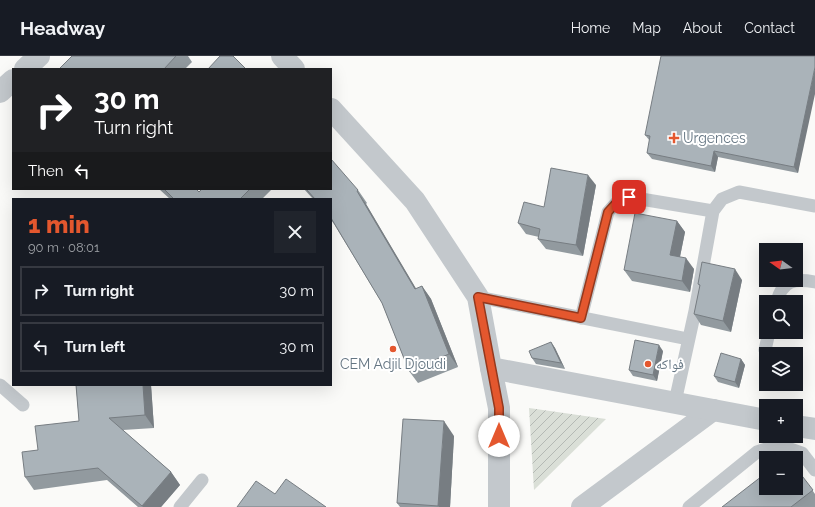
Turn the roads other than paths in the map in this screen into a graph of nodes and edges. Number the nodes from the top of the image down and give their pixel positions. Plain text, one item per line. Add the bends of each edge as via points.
1 (40, 56) edge
2 (282, 56) edge
3 (26, 68) edge
4 (293, 68) edge
5 (12, 81) edge
6 (0, 92) edge
7 (332, 110) edge
8 (815, 206) edge
9 (713, 210) junction
10 (815, 282) edge
11 (778, 295) edge
12 (478, 297) junction
13 (581, 318) junction
14 (688, 339) junction
15 (491, 368) junction
16 (0, 385) edge
17 (675, 402) junction
18 (24, 405) dead end
19 (713, 410) junction
20 (759, 419) edge
21 (803, 427) edge
22 (815, 430) edge
23 (815, 470) edge
24 (202, 480) dead end
25 (180, 507) edge
26 (499, 507) edge
27 (582, 507) edge
28 (689, 507) edge

1 - 3 street
2 - 4 street
5 - 6 street
7 - 12 street via 415,201
8 - 9 lane via 739,192 722,199
9 - 13 lane via 629,197 617,202 608,212
9 - 14 lane
10 - 11 lane via 801,279 788,283
12 - 13 lane
12 - 15 street
13 - 14 lane
14 - 17 lane
15 - 17 street
15 - 26 street via 499,408
16 - 18 lane
17 - 19 street
19 - 20 street
19 - 27 street
21 - 22 street
23 - 28 lane via 802,453 788,448 772,447 756,452
24 - 25 lane

